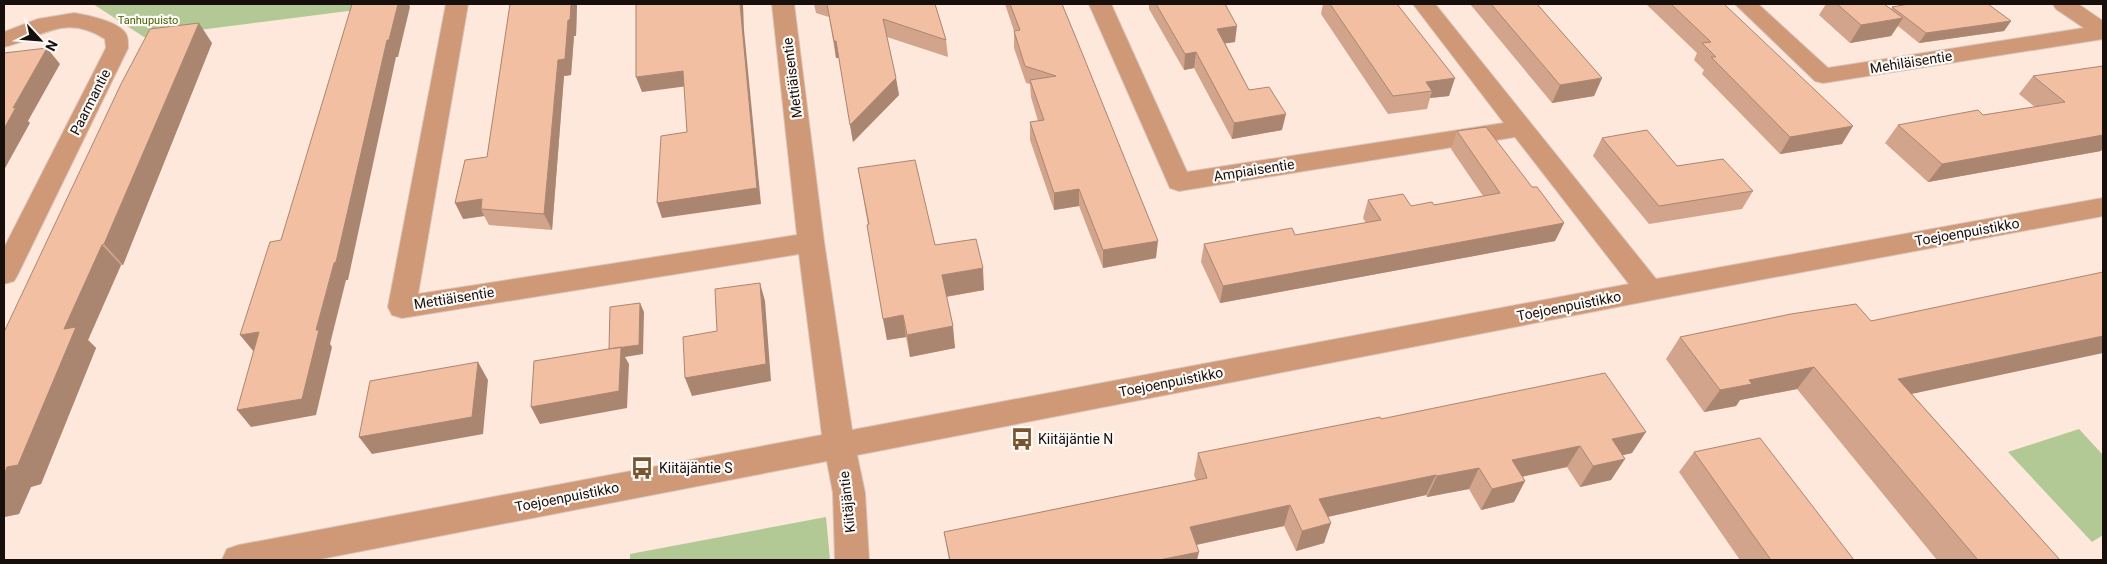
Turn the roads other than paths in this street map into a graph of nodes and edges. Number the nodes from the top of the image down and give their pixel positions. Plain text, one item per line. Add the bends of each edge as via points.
1 (457, 4) edge
2 (783, 4) edge
3 (1100, 4) edge
4 (1424, 4) edge
5 (1746, 4) edge
6 (2064, 4) edge
7 (2103, 32) edge
8 (4, 40) edge
9 (1520, 128) junction
10 (2103, 207) edge
11 (811, 242) junction
12 (4, 274) edge
13 (1650, 291) junction
14 (839, 445) junction
15 (239, 560) edge
16 (852, 560) edge

1 - 11 street, Mettiäisentie via 402,307
2 - 11 street, Mettiäisentie
3 - 9 street, Ampiaisentie via 1179,182
4 - 9 street
5 - 7 street, Mehiläisentie via 1823,76
6 - 7 street, Mehiläisentie
8 - 12 street, Paarmantie via 34,26 64,19 88,21 104,27 116,36 117,48
9 - 13 street
10 - 13 street, Toejoenpuistikko
11 - 14 street, Mettiäisentie
13 - 14 street, Toejoenpuistikko
14 - 15 street, Toejoenpuistikko
14 - 16 street, Kiitäjäntie via 849,493

